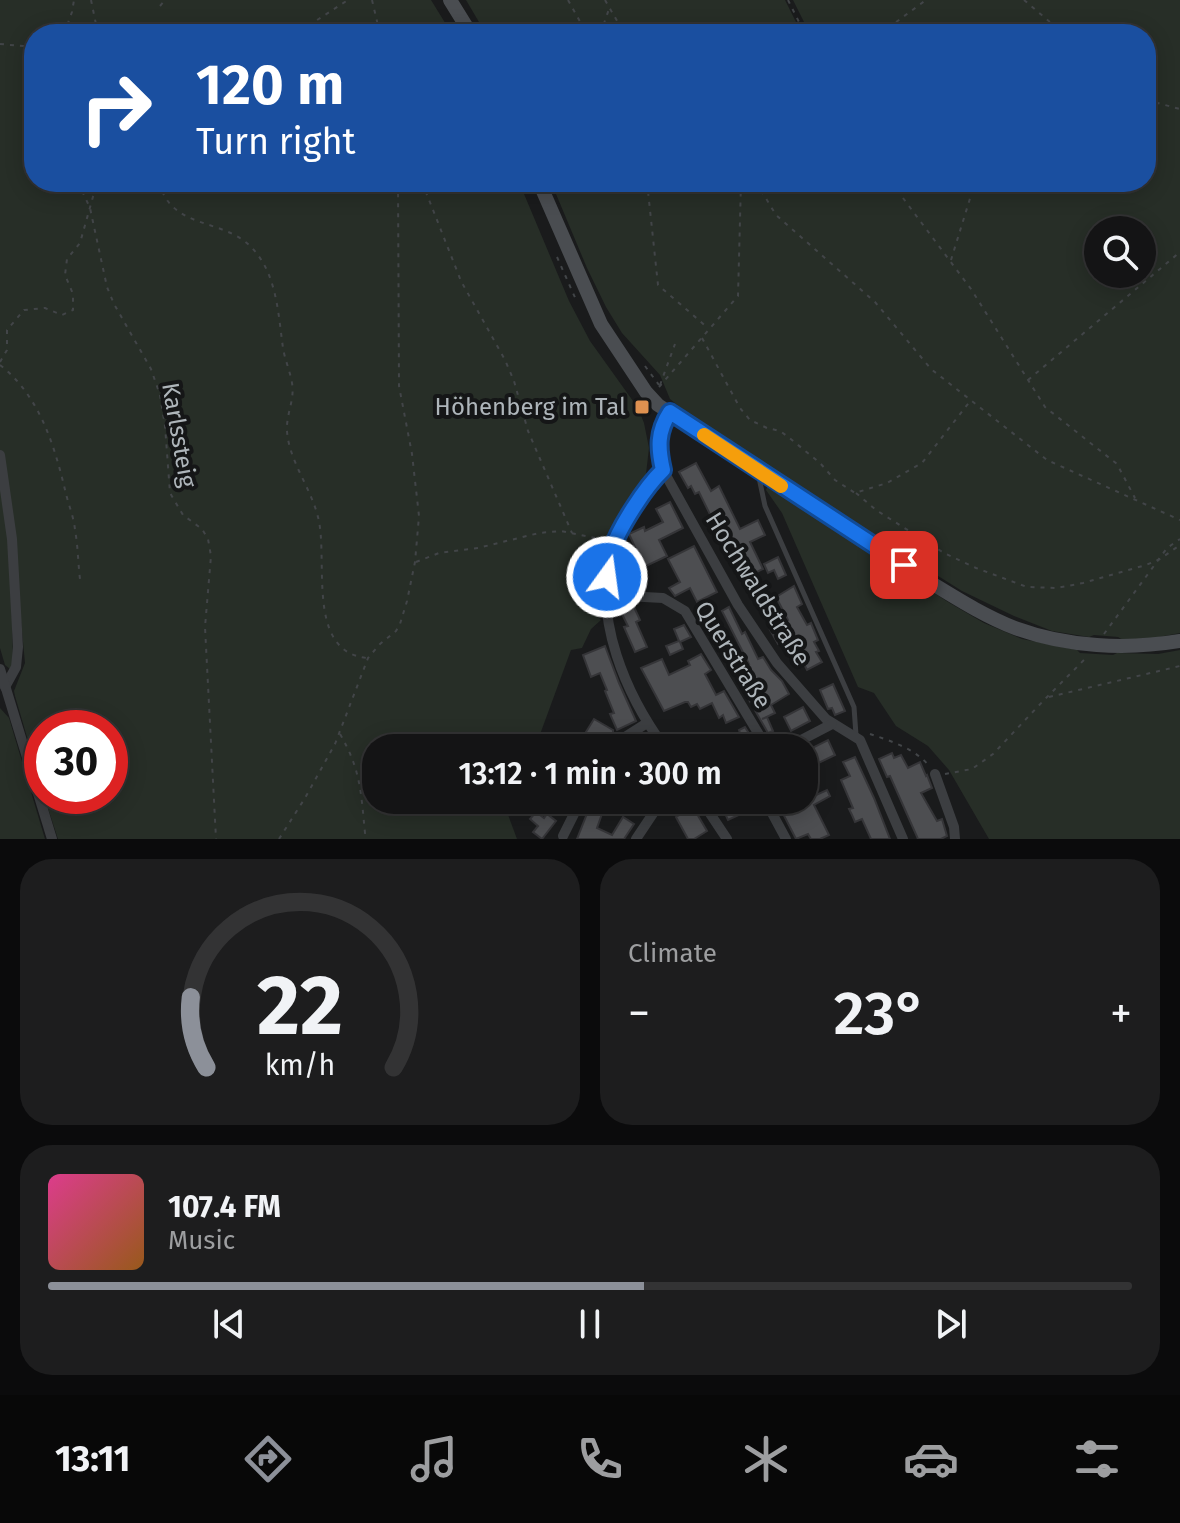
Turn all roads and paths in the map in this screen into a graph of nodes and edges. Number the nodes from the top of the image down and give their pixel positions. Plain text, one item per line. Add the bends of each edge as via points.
1 (74, 0) edge
2 (91, 0) edge
3 (165, 0) edge
4 (348, 0) edge
5 (372, 0) edge
6 (450, 0) edge
7 (568, 0) edge
8 (605, 0) edge
9 (788, 0) edge
10 (926, 0) edge
11 (1024, 0) edge
12 (160, 6) dead end
13 (609, 8) junction
14 (69, 24) edge
15 (96, 24) edge
16 (312, 24) edge
17 (378, 24) edge
18 (465, 24) edge
19 (581, 24) edge
20 (604, 24) edge
21 (619, 24) edge
22 (800, 24) edge
23 (894, 24) edge
24 (1052, 24) edge
25 (0, 44) edge
26 (24, 46) edge
27 (1156, 103) edge
28 (1180, 109) edge
29 (83, 192) edge
30 (94, 192) edge
31 (162, 192) edge
32 (398, 192) edge
33 (426, 192) edge
34 (543, 192) edge
35 (648, 192) edge
36 (741, 192) edge
37 (762, 192) edge
38 (899, 192) edge
39 (972, 192) edge
40 (90, 208) junction
41 (1180, 252) edge
42 (951, 261) junction
43 (709, 329) junction
44 (702, 338) junction
45 (675, 344) dead end
46 (0, 363) edge
47 (645, 366) dead end
48 (1028, 381) junction
49 (659, 387) junction
50 (971, 400) junction
51 (670, 412) junction
52 (0, 455) edge
53 (663, 470) junction
54 (758, 470) junction
55 (855, 493) junction
56 (1135, 499) junction
57 (1180, 520) edge
58 (572, 533) junction
59 (1180, 539) edge
60 (615, 542) junction
61 (1180, 545) edge
62 (1160, 559) junction
63 (415, 562) junction
64 (77, 583) dead end
65 (607, 595) junction
66 (1102, 637) dead end
67 (1180, 641) edge
68 (368, 658) junction
69 (1086, 658) dead end
70 (1180, 666) edge
71 (0, 669) edge
72 (5, 687) junction
73 (1046, 698) junction
74 (647, 723) junction
75 (832, 724) junction
76 (340, 733) junction
77 (630, 734) edge
78 (655, 734) edge
79 (759, 734) edge
80 (813, 734) edge
81 (856, 736) junction
82 (935, 774) junction
83 (574, 814) edge
84 (653, 814) edge
85 (710, 814) edge
86 (773, 814) edge
87 (563, 836) dead end
88 (52, 839) edge
89 (216, 839) edge
90 (279, 839) edge
91 (364, 839) edge
92 (636, 839) edge
93 (727, 839) edge
94 (786, 839) edge
95 (903, 839) edge
96 (955, 839) edge

1 - 14 path
2 - 15 path
3 - 12 path
4 - 16 path
5 - 17 path
6 - 18 main road
7 - 19 path
8 - 13 path
9 - 22 path
10 - 23 path
11 - 24 path
13 - 20 path
13 - 21 path
25 - 26 path
27 - 28 path
29 - 40 path, Karlssteig
30 - 40 path
31 - 68 path via 189,219 250,246 270,279 292,383 287,431 322,534 328,624 347,653
32 - 63 path via 399,386 419,516
33 - 58 path via 461,281 514,381 528,431
34 - 51 main road via 607,335 651,398
35 - 43 path via 658,285
36 - 43 path via 738,296
37 - 50 path via 776,215 875,302 931,369
38 - 42 path
39 - 42 path
40 - 46 path via 80,243 67,259 73,310 62,315 45,308 24,310 7,330 7,350
40 - 89 path, Karlssteig via 107,287 160,395 170,493 208,539 205,627
41 - 48 path
42 - 48 path
43 - 44 path
44 - 49 path
44 - 55 path via 750,420 780,431
45 - 49 path
46 - 64 path via 28,393 57,457 75,529
47 - 49 path
48 - 56 path via 1045,407 1117,464
50 - 55 path via 922,463
50 - 56 path via 1047,460
51 - 53 street via 659,440
51 - 54 main road
52 - 72 street via 12,539 18,647 16,667
53 - 60 street via 644,491
53 - 75 street, Hochwaldstraße via 758,636 788,678
54 - 67 main road via 960,600 1015,628 1094,645
54 - 81 lane via 765,506 854,707
55 - 62 path via 944,553 1027,587 1057,588
56 - 57 path
58 - 60 path
58 - 63 path via 539,533
59 - 62 path
60 - 65 street
61 - 62 path
62 - 66 path
63 - 68 path via 400,624
65 - 74 street via 620,663
65 - 79 street, Querstraße via 663,598 685,611
68 - 76 path
69 - 73 path
70 - 73 path
71 - 72 street
72 - 88 street
73 - 82 path via 972,769
74 - 77 street
74 - 78 street
75 - 80 street
75 - 81 street, Hochwaldstraße
76 - 90 path
76 - 91 path via 360,781
81 - 82 path via 871,734 890,741 924,759
81 - 95 street
82 - 96 street
83 - 87 street
84 - 92 street
85 - 93 street
86 - 94 street

